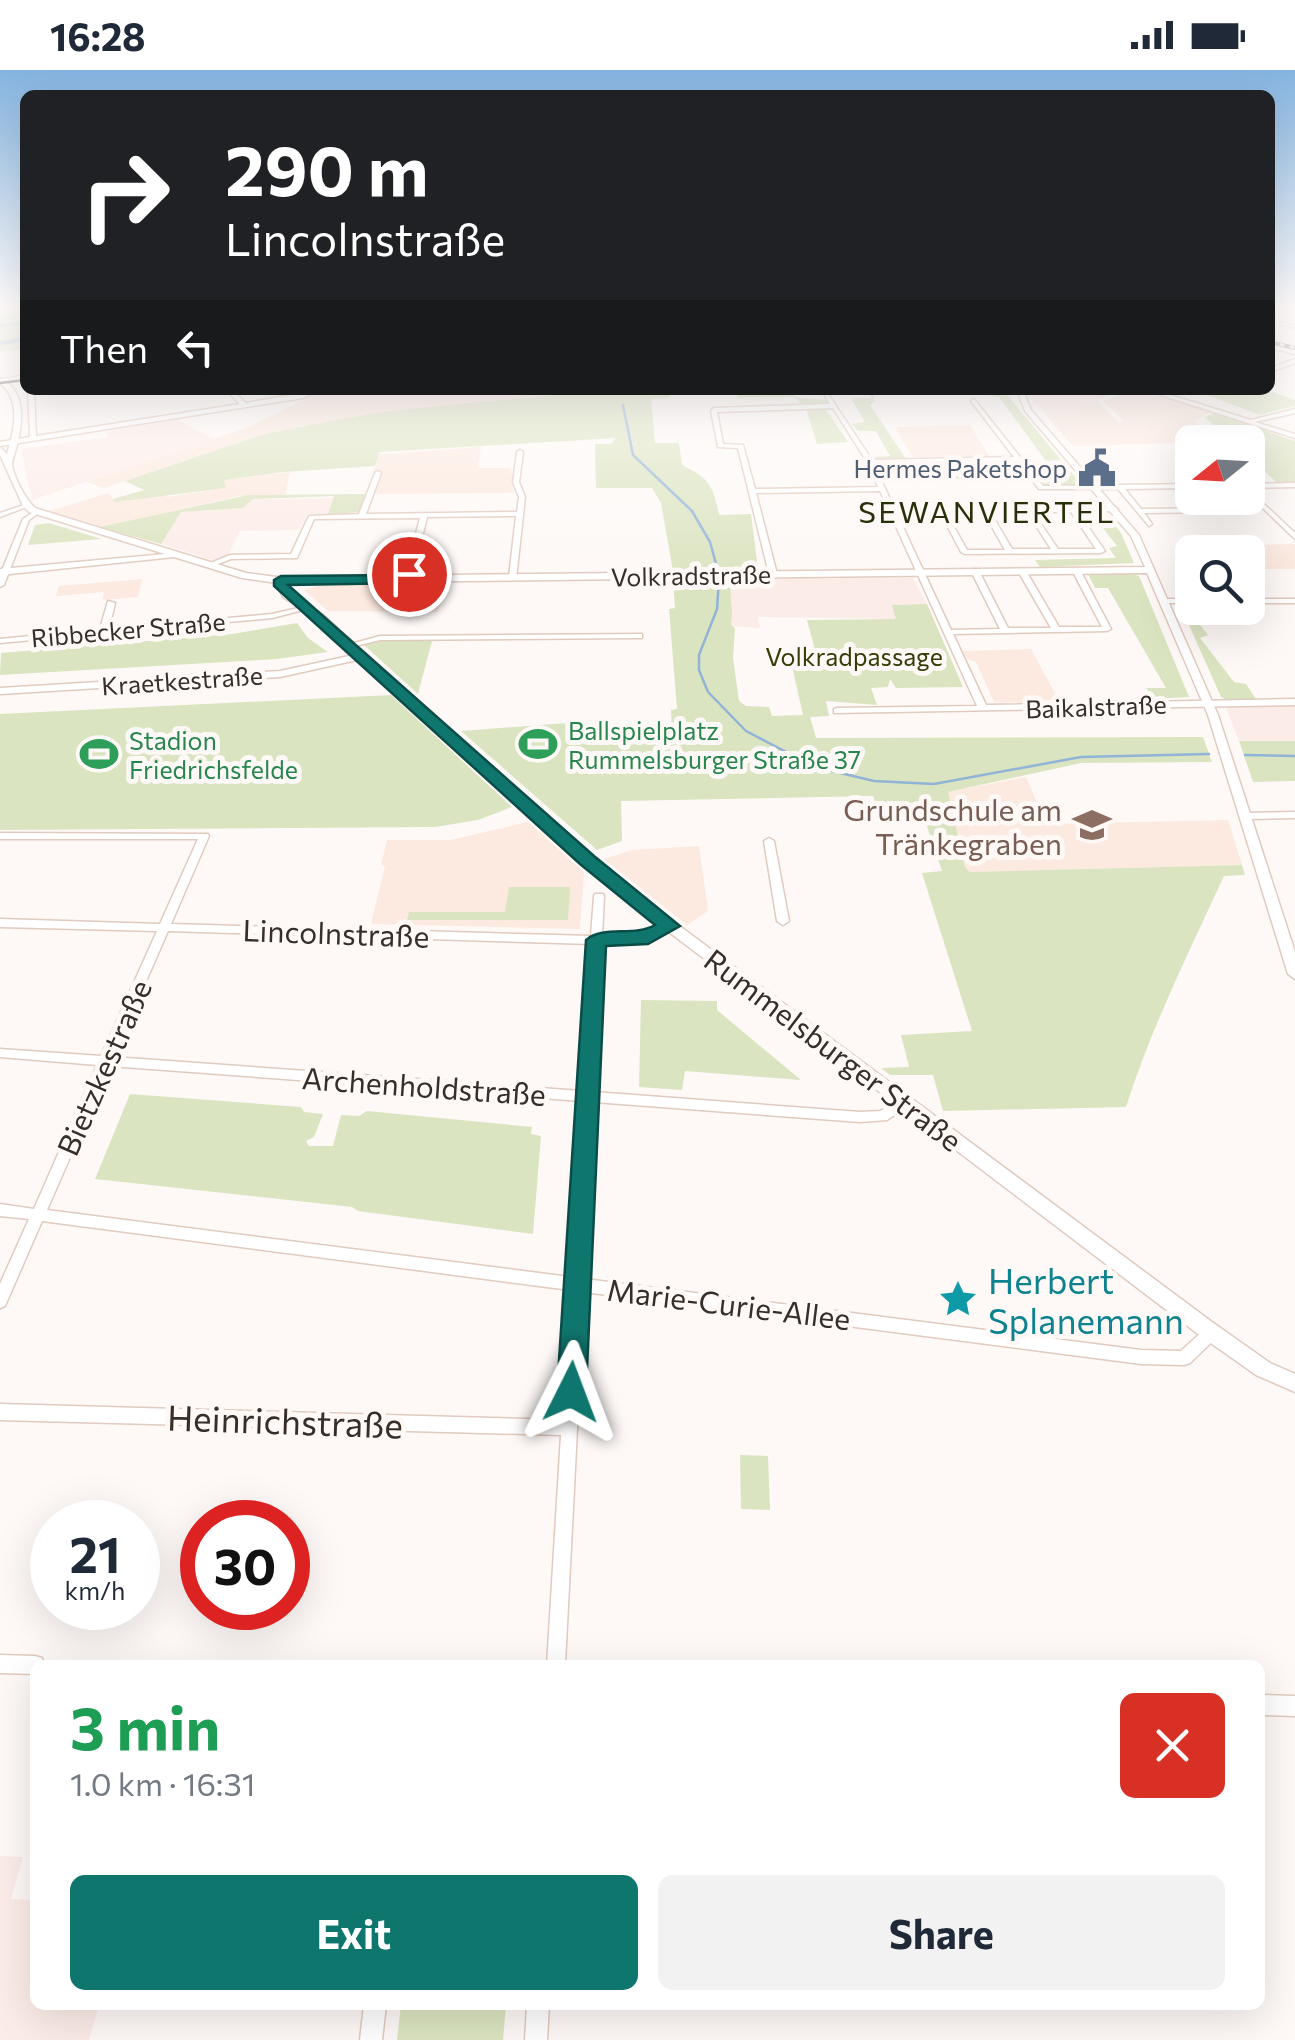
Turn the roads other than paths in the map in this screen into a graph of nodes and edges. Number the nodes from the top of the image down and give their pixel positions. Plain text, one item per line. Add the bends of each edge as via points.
1 (13, 398) edge
2 (31, 398) edge
3 (237, 398) edge
4 (293, 398) edge
5 (829, 398) edge
6 (1023, 398) edge
7 (1176, 398) edge
8 (974, 401) dead end
9 (31, 402) junction
10 (17, 403) junction
11 (245, 406) junction
12 (833, 406) junction
13 (1295, 411) edge
14 (1252, 420) junction
15 (1295, 436) edge
16 (33, 440) junction
17 (5, 450) edge
18 (520, 452) dead end
19 (1018, 459) junction
20 (870, 462) junction
21 (378, 474) dead end
22 (1295, 485) edge
23 (1096, 487) junction
24 (884, 489) junction
25 (1265, 489) edge
26 (1175, 490) edge
27 (1123, 491) junction
28 (753, 492) junction
29 (26, 506) junction
30 (1265, 508) edge
31 (893, 510) junction
32 (942, 510) junction
33 (955, 510) dead end
34 (1072, 510) junction
35 (1115, 510) junction
36 (1029, 511) junction
37 (1139, 511) junction
38 (1175, 511) edge
39 (41, 514) junction
40 (520, 514) junction
41 (0, 515) edge
42 (362, 516) junction
43 (424, 516) junction
44 (1149, 524) dead end
45 (1295, 538) edge
46 (160, 550) junction
47 (1056, 551) junction
48 (1010, 552) junction
49 (174, 555) junction
50 (138, 561) junction
51 (210, 566) junction
52 (1076, 570) junction
53 (1151, 570) junction
54 (975, 571) junction
55 (1022, 571) junction
56 (3, 572) edge
57 (921, 572) junction
58 (772, 574) junction
59 (513, 577) junction
60 (408, 579) junction
61 (281, 580) junction
62 (0, 585) edge
63 (1265, 600) edge
64 (1164, 601) junction
65 (1175, 601) edge
66 (1295, 601) edge
67 (268, 602) dead end
68 (111, 604) dead end
69 (307, 608) junction
70 (255, 617) junction
71 (1005, 630) junction
72 (1056, 630) junction
73 (104, 631) junction
74 (948, 632) junction
75 (639, 636) dead end
76 (0, 641) edge
77 (351, 645) junction
78 (363, 656) junction
79 (0, 691) edge
80 (1295, 702) edge
81 (1209, 704) junction
82 (983, 708) junction
83 (837, 710) dead end
84 (1295, 815) edge
85 (1245, 816) junction
86 (0, 836) edge
87 (769, 840) dead end
88 (598, 896) dead end
89 (784, 921) dead end
90 (0, 923) edge
91 (670, 926) junction
92 (164, 928) junction
93 (596, 940) junction
94 (1294, 968) edge
95 (0, 1053) edge
96 (106, 1061) junction
97 (587, 1097) junction
98 (905, 1102) junction
99 (0, 1210) edge
100 (38, 1215) junction
101 (576, 1283) junction
102 (1, 1300) edge
103 (1211, 1333) junction
104 (1295, 1383) edge
105 (0, 1412) edge
106 (569, 1428) junction
107 (556, 1660) edge
108 (0, 1664) edge
109 (30, 1665) edge
110 (1265, 1705) edge
111 (1295, 1706) edge
112 (374, 2010) edge
113 (538, 2010) edge
114 (370, 2040) edge
115 (536, 2040) edge

1 - 10 street
2 - 9 street
3 - 11 street
4 - 11 street
5 - 12 street, Baikalstraße
6 - 23 street
7 - 14 street
8 - 19 street
9 - 10 street
9 - 16 street
10 - 17 street
11 - 16 street
12 - 20 street, Baikalstraße
12 - 28 street via 715,408 720,446 741,446
13 - 14 street
14 - 15 street
16 - 17 street
17 - 29 street
18 - 40 street
19 - 20 street
19 - 23 street via 1041,488
20 - 24 street, Baikalstraße
21 - 42 street
22 - 25 street
23 - 27 street
23 - 35 street
24 - 28 street
24 - 31 street, Baikalstraße
26 - 27 street
27 - 37 street
28 - 58 street
29 - 39 street
29 - 41 street
30 - 45 street
31 - 32 street
31 - 57 street, Baikalstraße
32 - 33 street
32 - 48 street via 964,552
34 - 35 street
34 - 36 street
34 - 47 street via 1101,551
35 - 53 street
36 - 47 street
36 - 48 street via 986,511
37 - 38 street
37 - 44 street
39 - 46 street
39 - 56 street via 23,526
40 - 43 street
40 - 59 street
42 - 43 street
42 - 51 street via 311,517 294,556 230,557
43 - 60 street
46 - 49 street
46 - 50 street
47 - 48 street
49 - 50 street
49 - 51 street
50 - 56 street
51 - 61 street
52 - 53 street, Volkradstraße
52 - 55 street, Volkradstraße
52 - 72 street via 1107,628
53 - 64 street
54 - 55 street, Volkradstraße
54 - 57 street, Volkradstraße
54 - 71 street
55 - 72 street
56 - 62 street
57 - 58 street, Volkradstraße
57 - 74 street, Baikalstraße
58 - 59 street, Volkradstraße
59 - 60 street, Volkradstraße
60 - 61 street, Volkradstraße
61 - 69 street, Rummelsburger Straße via 286,595
63 - 66 street
64 - 65 street
64 - 81 street
67 - 70 street, Ribbecker Straße
68 - 73 street
69 - 70 street, Ribbecker Straße
69 - 77 street, Rummelsburger Straße
70 - 73 street, Ribbecker Straße
71 - 72 street
71 - 74 street
73 - 76 street, Ribbecker Straße
74 - 82 street, Baikalstraße
75 - 77 street via 380,638
77 - 78 street, Rummelsburger Straße
78 - 79 street, Kraetkestraße via 280,674
78 - 91 street, Rummelsburger Straße via 587,860
80 - 81 street, Baikalstraße
81 - 82 street, Baikalstraße
81 - 85 street
82 - 83 street, Baikalstraße
84 - 85 street
85 - 94 street
86 - 92 street, Bietzkestraße via 204,836
87 - 89 street
88 - 93 street
90 - 92 street, Lincolnstraße
91 - 93 street, Lincolnstraße via 648,938
91 - 98 street, Rummelsburger Straße
92 - 93 street, Lincolnstraße
92 - 96 street, Bietzkestraße
93 - 97 street
95 - 96 street, Archenholdstraße
96 - 97 street, Archenholdstraße
96 - 100 street, Bietzkestraße
97 - 98 street, Archenholdstraße via 860,1117 882,1116
97 - 101 street
98 - 103 street, Rummelsburger Straße
99 - 100 street, Marie-Curie-Allee
100 - 101 street, Marie-Curie-Allee
100 - 102 street, Bietzkestraße
101 - 103 street, Marie-Curie-Allee via 1141,1358 1184,1358
101 - 106 street
103 - 104 street, Rummelsburger Straße
105 - 106 street, Heinrichstraße
106 - 107 street
108 - 109 street
110 - 111 street
112 - 114 street
113 - 115 street

